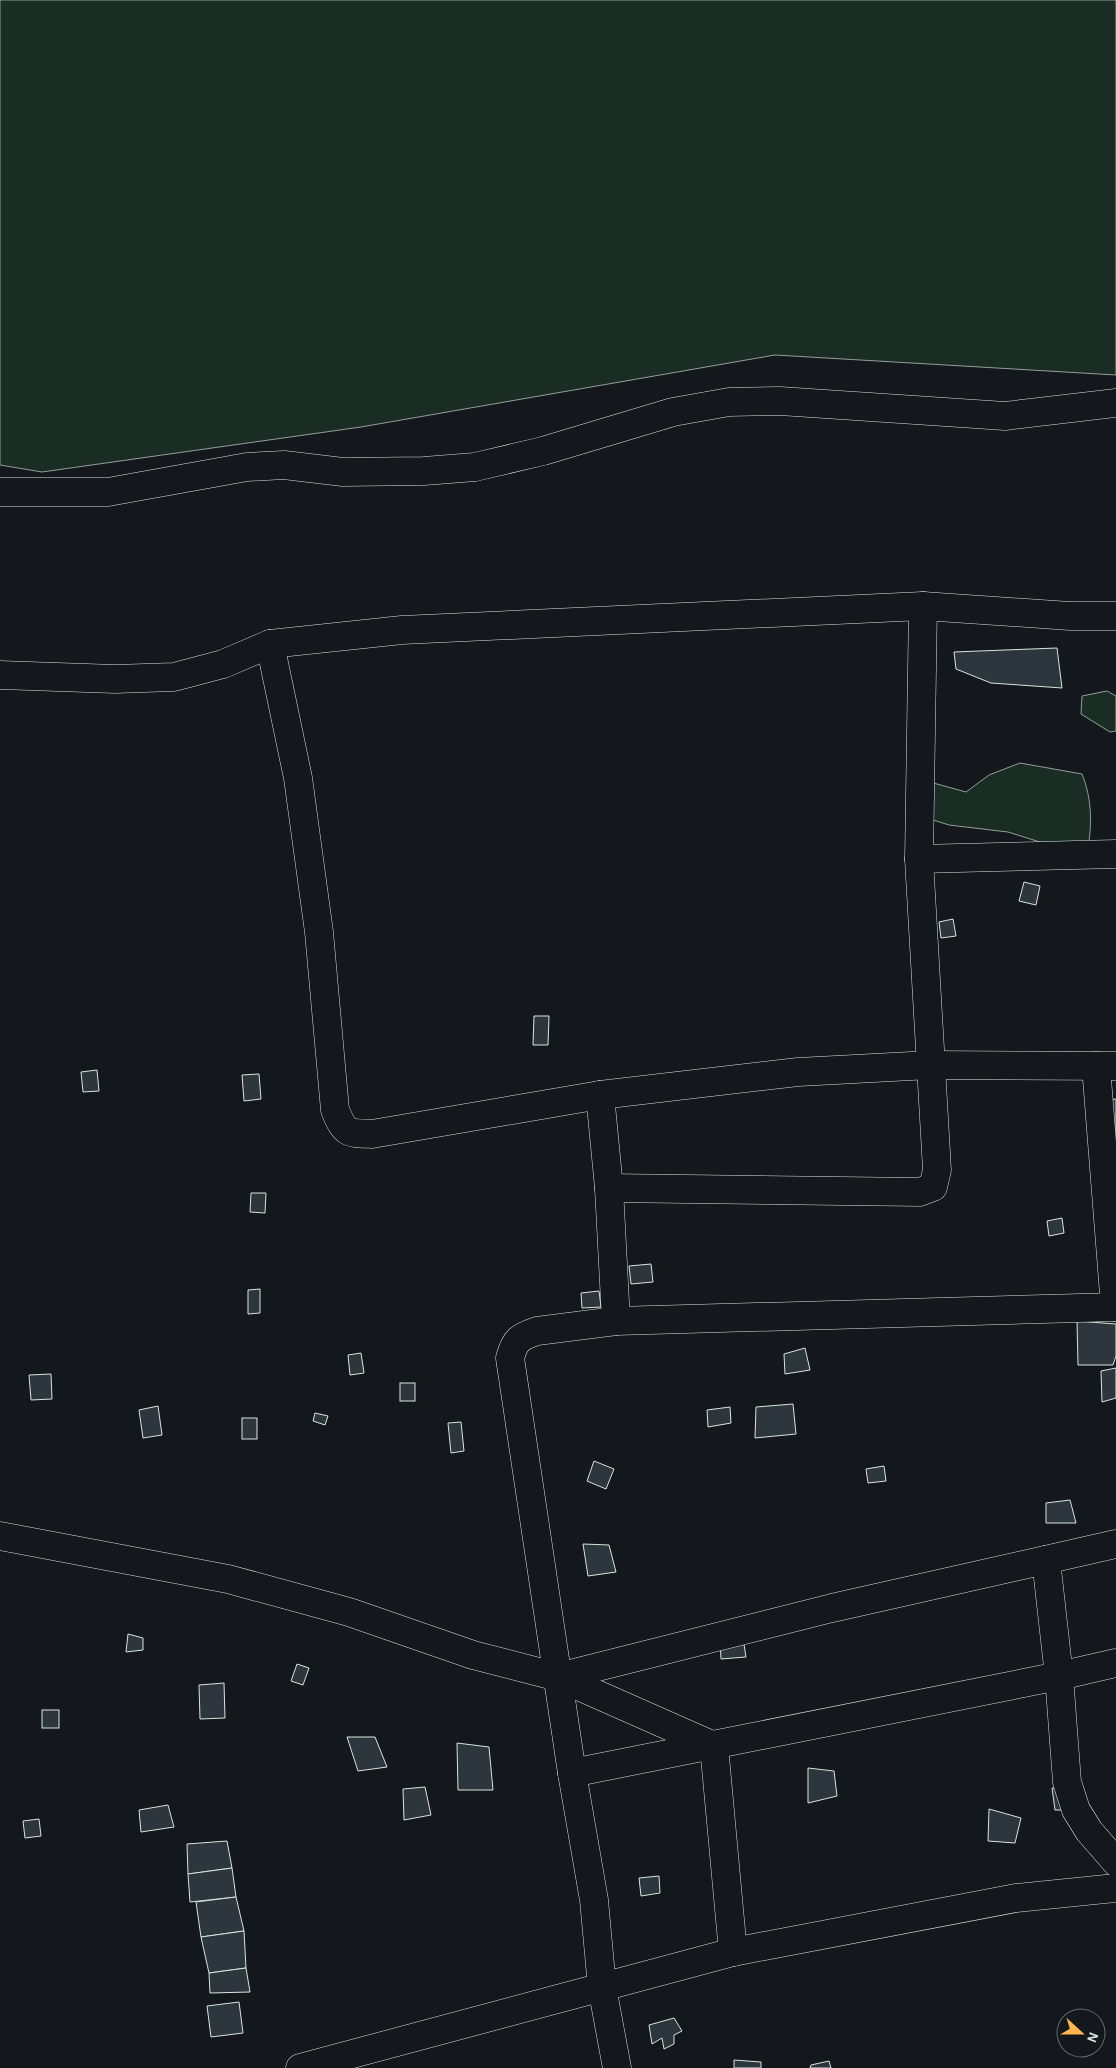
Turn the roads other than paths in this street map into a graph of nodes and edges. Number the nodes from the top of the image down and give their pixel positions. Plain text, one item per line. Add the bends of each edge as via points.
1 (1116, 403) edge
2 (0, 492) edge
3 (923, 606) junction
4 (1116, 616) edge
5 (270, 644) junction
6 (0, 675) edge
7 (1116, 854) edge
8 (919, 859) junction
9 (930, 1065) junction
10 (1106, 1066) edge
11 (600, 1095) junction
12 (609, 1188) junction
13 (1116, 1307) edge
14 (616, 1321) junction
15 (0, 1536) edge
16 (1116, 1544) edge
17 (1046, 1560) junction
18 (1116, 1663) edge
19 (1059, 1676) junction
20 (558, 1677) junction
21 (714, 1746) junction
22 (572, 1773) junction
23 (1116, 1862) edge
24 (1116, 1888) edge
25 (733, 1952) junction
26 (602, 1987) junction
27 (300, 2068) edge
28 (617, 2068) edge

1 - 2 street via 1005,416 780,401 729,402 673,412 543,451 475,467 343,472 284,464 108,492
3 - 4 street
3 - 5 street via 402,630
3 - 8 street
5 - 6 street via 223,664 174,677 115,679
5 - 11 street via 298,778 318,932 335,1110 341,1125 351,1133 372,1134
7 - 8 street
8 - 9 street
9 - 10 street
9 - 11 street via 798,1072
9 - 12 street via 937,1170 933,1186 927,1191
10 - 13 street
11 - 12 street
12 - 14 street
13 - 14 street
14 - 20 street via 537,1330 514,1343 510,1358
15 - 20 street via 228,1579 349,1612 473,1654
16 - 17 street
17 - 19 street
17 - 20 street via 832,1608
18 - 19 street
19 - 21 street
19 - 23 street via 1067,1782 1076,1810
20 - 21 street
20 - 22 street
21 - 22 street
21 - 25 street
22 - 26 street via 594,1900
24 - 25 street via 1016,1898
25 - 26 street
26 - 27 street
26 - 28 street

